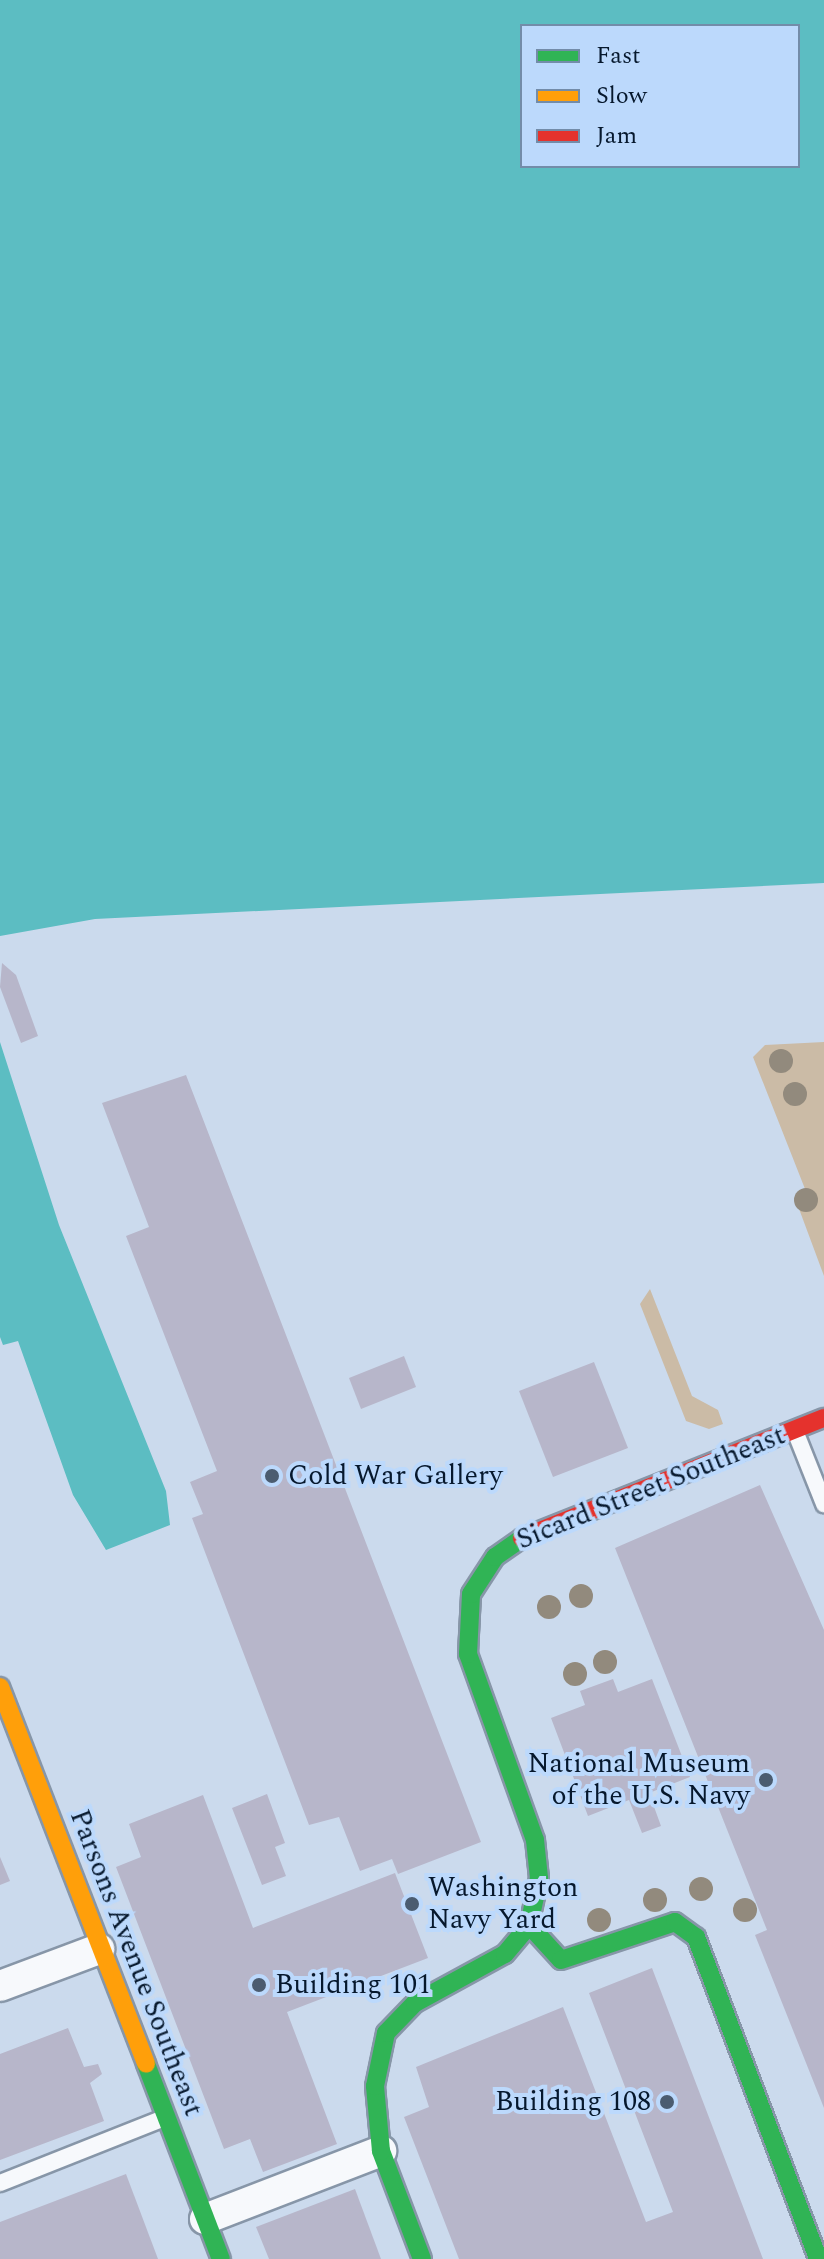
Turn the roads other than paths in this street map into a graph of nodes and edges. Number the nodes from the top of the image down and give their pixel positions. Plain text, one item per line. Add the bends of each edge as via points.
1 (824, 1418) edge
2 (794, 1429) junction
3 (824, 1504) edge
4 (0, 1687) edge
5 (529, 1925) junction
6 (99, 1949) junction
7 (0, 1986) edge
8 (166, 2117) junction
9 (381, 2151) junction
10 (0, 2183) edge
11 (205, 2219) junction
12 (221, 2259) edge
13 (422, 2259) edge
14 (818, 2259) edge

1 - 2 street, Sicard Street Southeast
2 - 3 lane
2 - 5 street, Sicard Street Southeast via 520,1539 478,1581 466,1617 468,1654 535,1840 539,1878
4 - 6 street, Parsons Avenue Southeast
5 - 9 street via 494,1963 415,2003 386,2033 375,2086
5 - 14 street via 561,1960 675,1922 696,1937
6 - 7 street
6 - 8 street, Parsons Avenue Southeast
8 - 10 lane
8 - 11 street, Parsons Avenue Southeast
9 - 11 street
9 - 13 street
11 - 12 street, Parsons Avenue Southeast

